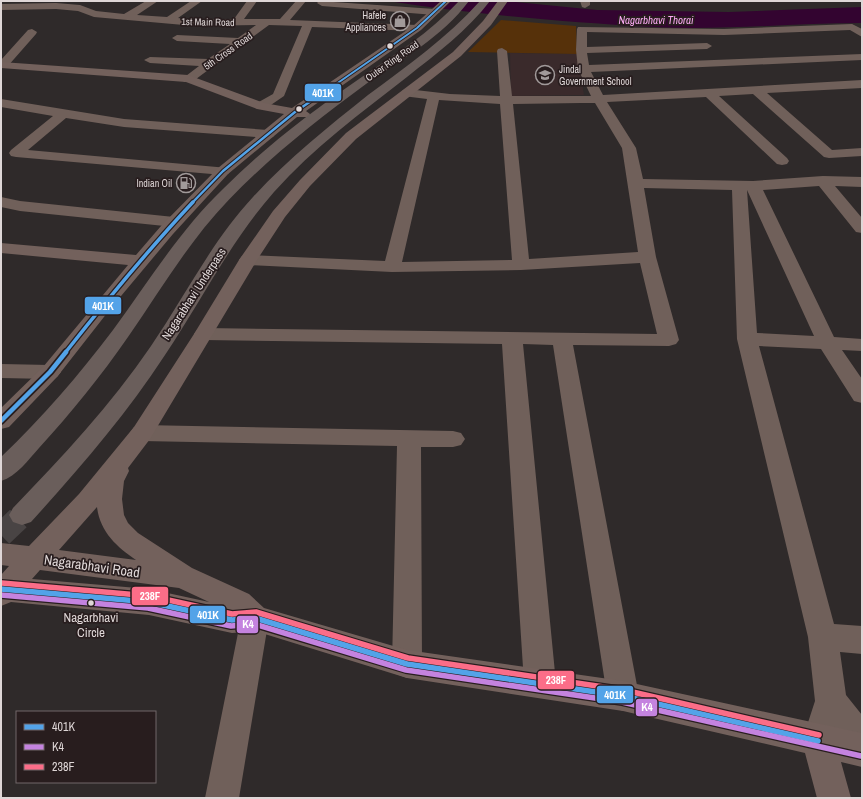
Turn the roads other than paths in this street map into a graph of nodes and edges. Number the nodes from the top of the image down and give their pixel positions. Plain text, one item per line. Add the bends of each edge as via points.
1 (68, 1) edge
2 (153, 1) edge
3 (198, 1) edge
4 (252, 1) edge
5 (301, 1) edge
6 (464, 1) edge
7 (485, 1) edge
8 (503, 1) edge
9 (322, 3) dead end
10 (347, 5) junction
11 (46, 6) junction
12 (58, 6) junction
13 (1, 7) edge
14 (440, 7) edge
15 (36, 17) dead end
16 (126, 17) junction
17 (168, 21) junction
18 (268, 22) junction
19 (237, 23) junction
20 (282, 23) junction
21 (308, 24) junction
22 (327, 24) junction
23 (417, 28) junction
24 (32, 32) dead end
25 (177, 38) dead end
26 (859, 38) edge
27 (241, 41) junction
28 (720, 45) dead end
29 (581, 50) junction
30 (502, 51) dead end
31 (862, 57) edge
32 (150, 60) dead end
33 (210, 63) junction
34 (2, 65) edge
35 (584, 69) junction
36 (188, 79) junction
37 (862, 84) edge
38 (384, 90) junction
39 (756, 90) junction
40 (407, 93) junction
41 (709, 93) junction
42 (434, 97) junction
43 (598, 99) junction
44 (507, 100) junction
45 (2, 105) edge
46 (260, 106) junction
47 (295, 112) junction
48 (63, 114) junction
49 (314, 116) junction
50 (268, 134) junction
51 (862, 152) edge
52 (782, 161) dead end
53 (223, 171) junction
54 (823, 181) junction
55 (862, 182) edge
56 (636, 183) junction
57 (746, 185) junction
58 (1, 202) edge
59 (174, 222) junction
60 (862, 228) edge
61 (1, 248) edge
62 (647, 258) junction
63 (248, 260) junction
64 (140, 261) junction
65 (520, 265) junction
66 (392, 267) junction
67 (204, 334) junction
68 (562, 338) junction
69 (512, 339) junction
70 (747, 339) junction
71 (827, 343) junction
72 (862, 345) edge
73 (1, 371) edge
74 (50, 372) junction
75 (862, 396) edge
76 (1, 421) edge
77 (142, 433) junction
78 (409, 439) junction
79 (453, 439) dead end
80 (123, 459) junction
81 (1, 472) edge
82 (22, 515) tunnel mouth
83 (1, 554) edge
84 (35, 558) junction
85 (182, 576) junction
86 (3, 591) edge
87 (255, 618) junction
88 (823, 637) junction
89 (862, 640) edge
90 (407, 664) junction
91 (540, 683) junction
92 (623, 696) junction
93 (831, 701) junction
94 (818, 741) junction
95 (862, 742) edge
96 (862, 750) edge
97 (222, 798) edge
98 (834, 798) edge

1 - 12 street
2 - 16 street
3 - 17 street
4 - 19 street
5 - 20 street
6 - 49 highway, Outer Ring Road via 451,16 419,42
7 - 38 highway, Outer Ring Road via 442,45
8 - 40 street via 457,54
9 - 10 street
10 - 14 street
10 - 22 street
11 - 12 street, 1st Main Road
11 - 13 street, 1st Main Road
11 - 15 street
12 - 16 street, 1st Main Road via 80,8 94,14
14 - 23 street
16 - 17 street, 1st Main Road
17 - 19 street, 1st Main Road
18 - 19 street, 1st Main Road
18 - 20 street, 1st Main Road
18 - 27 street, 5th Cross Road
20 - 21 street, 1st Main Road
21 - 22 street, 1st Main Road
21 - 46 street via 278,96
22 - 23 street, 1st Main Road
23 - 47 street
24 - 34 street
25 - 27 street
26 - 29 street via 852,27 724,32 582,29
27 - 33 street, 5th Cross Road
28 - 29 street
29 - 35 street
30 - 44 street
31 - 35 street
32 - 33 street
33 - 36 street, 5th Cross Road
34 - 36 street
35 - 43 street
36 - 46 street
37 - 39 street
38 - 40 highway
38 - 82 highway, Nagarabhavi Underpass via 334,128 257,202 158,351 116,409 77,457
39 - 41 street
39 - 51 street via 829,154
40 - 42 street
40 - 63 street via 339,147 279,214
41 - 43 street
41 - 52 street
42 - 44 street
42 - 66 street
43 - 44 street
43 - 56 street via 629,148
44 - 65 street
45 - 48 street
46 - 47 street
47 - 49 street
47 - 50 street
48 - 50 street via 124,123
48 - 53 street via 11,156
49 - 81 highway via 250,170 216,204 178,251 120,334 60,412
50 - 53 street
53 - 59 street
54 - 55 street
54 - 57 street
54 - 60 street
56 - 57 street
56 - 62 street
57 - 70 street
57 - 71 street
58 - 59 street
59 - 64 street
61 - 64 street
62 - 65 street
62 - 68 street via 669,340
63 - 66 street
63 - 67 street
64 - 74 street
65 - 66 street
67 - 69 street
67 - 77 street
68 - 69 street
68 - 92 street
69 - 91 street
70 - 71 street
70 - 88 street
71 - 72 street
71 - 75 street
73 - 74 street
74 - 76 street
77 - 78 street
77 - 80 street
78 - 79 street
78 - 90 street
80 - 84 street
80 - 85 street via 112,482 109,499 111,515 118,530 128,541
83 - 84 street, Nagarabhavi Road
84 - 85 street, Nagarabhavi Road
84 - 86 street
85 - 87 street via 239,604
86 - 87 street via 149,602 232,620
87 - 90 street
87 - 97 street
88 - 89 street
88 - 93 street
90 - 91 street
91 - 92 street
92 - 94 street
93 - 94 street
93 - 95 street
94 - 96 street
94 - 98 street

